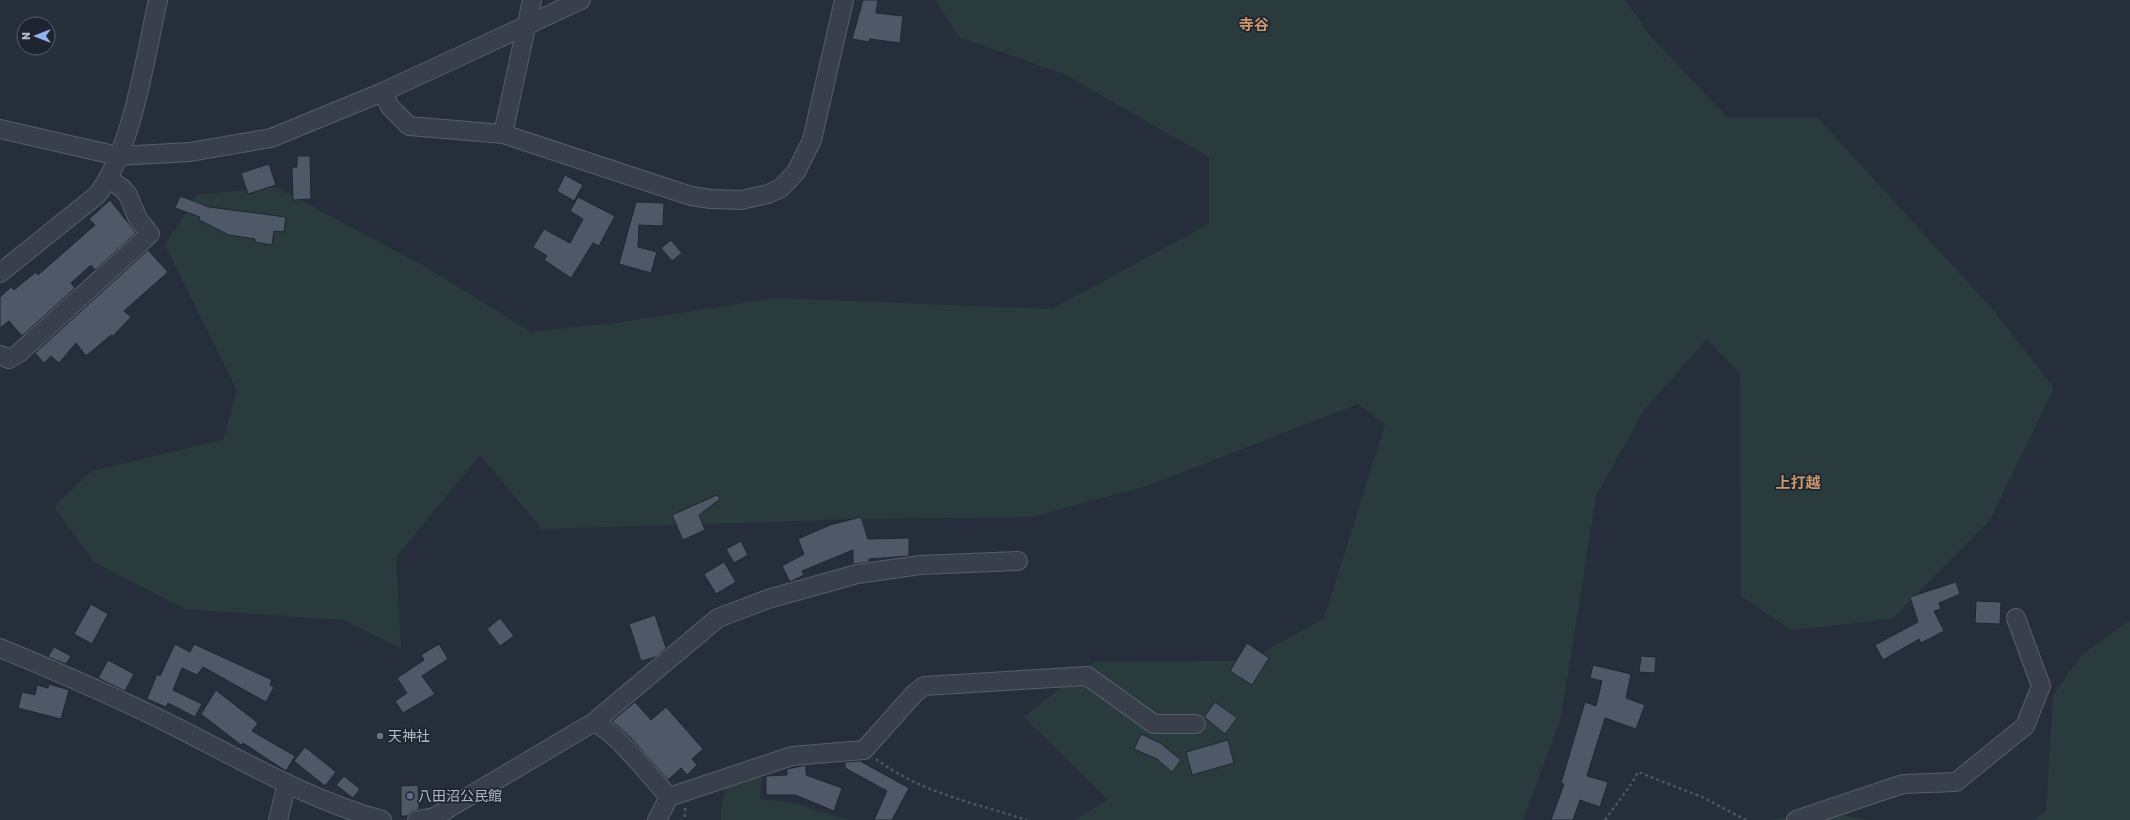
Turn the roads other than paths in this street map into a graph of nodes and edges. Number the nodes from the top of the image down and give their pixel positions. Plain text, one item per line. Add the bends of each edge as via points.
1 (158, 0) edge
2 (532, 0) edge
3 (581, 0) edge
4 (844, 0) edge
5 (528, 24) junction
6 (383, 92) junction
7 (0, 129) edge
8 (503, 134) junction
9 (118, 156) junction
10 (109, 179) junction
11 (0, 273) edge
12 (0, 355) edge
13 (1018, 561) dead end
14 (2016, 618) dead end
15 (0, 648) edge
16 (594, 722) junction
17 (1196, 724) dead end
18 (287, 783) junction
19 (669, 797) junction
20 (278, 820) edge
21 (382, 820) edge
22 (417, 820) edge
23 (657, 820) edge
24 (1796, 820) edge

1 - 9 street via 130,125
2 - 5 street
3 - 5 street
4 - 8 street via 812,140 796,172 781,188 768,194 741,200 691,196
5 - 6 street
5 - 8 street
6 - 8 street via 390,107 409,126
6 - 9 street via 271,138 190,152
7 - 9 street
9 - 10 street
10 - 11 street via 97,195
10 - 12 street via 128,195 138,219 150,234 19,353 8,359
13 - 16 street via 920,565 857,574 761,602 718,618
14 - 24 street via 2041,686 2025,726 1956,782 1902,784
15 - 18 street via 163,720
16 - 19 street via 614,737
16 - 22 street via 440,814
17 - 19 street via 1154,724 1087,676 924,686 864,750 792,756
18 - 20 street
18 - 21 street via 331,803
19 - 23 street

